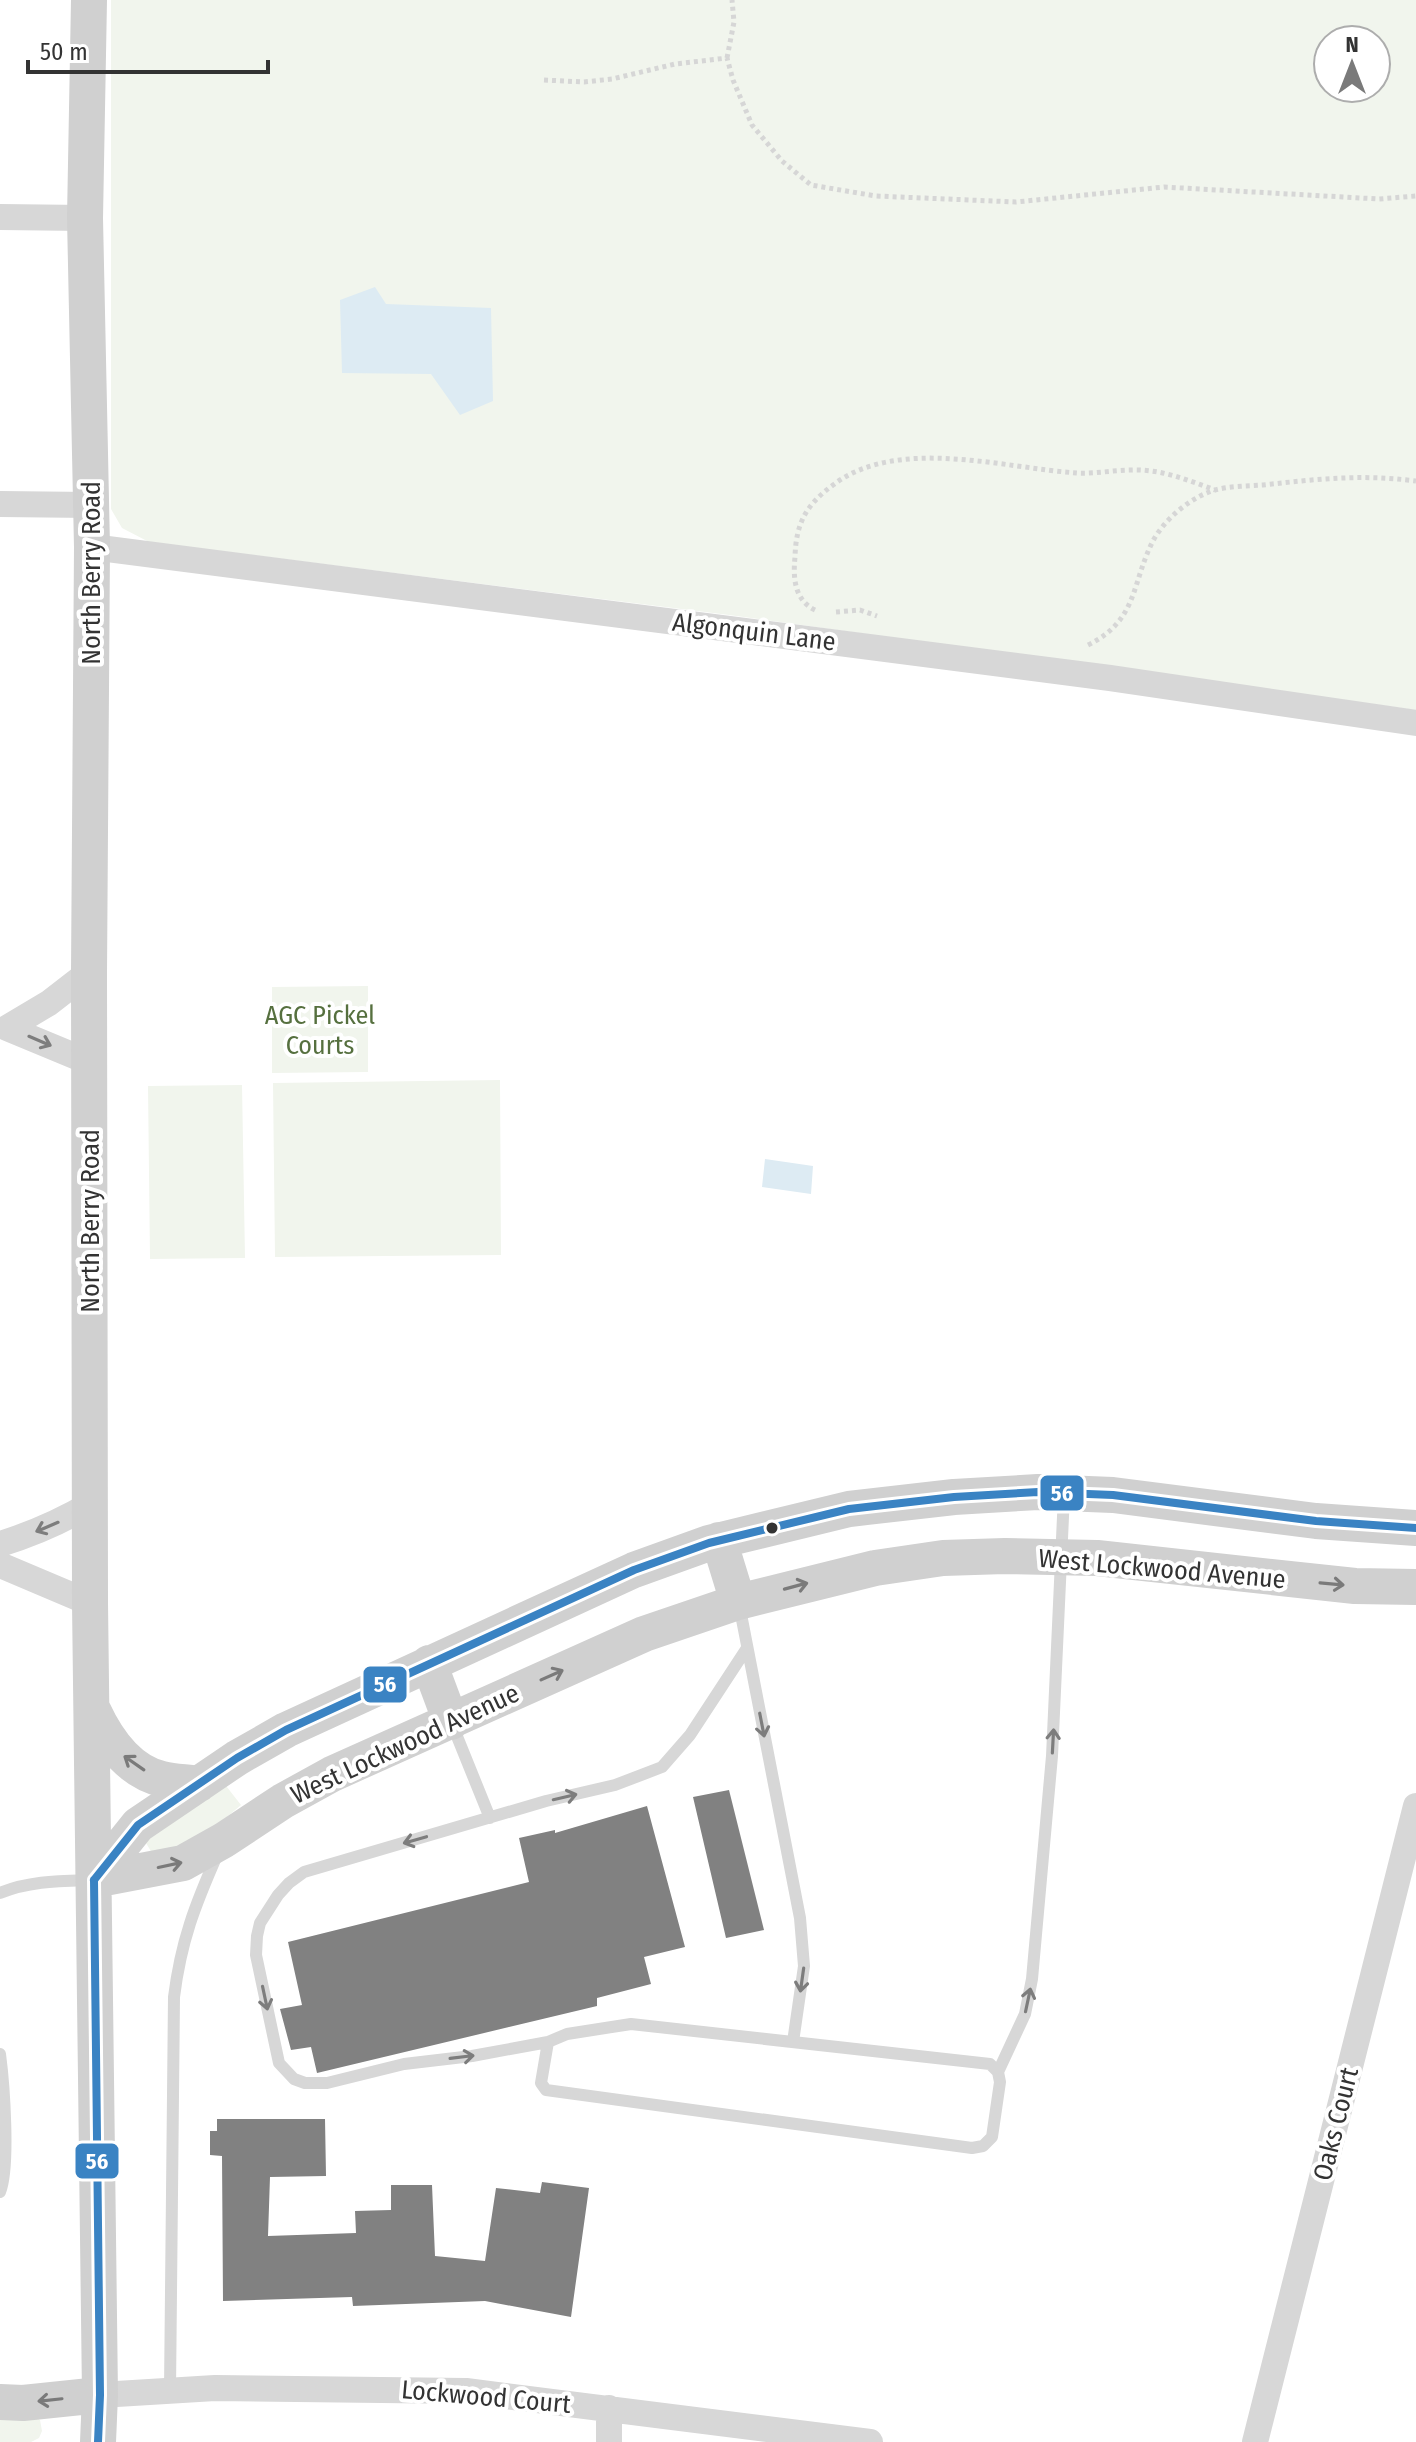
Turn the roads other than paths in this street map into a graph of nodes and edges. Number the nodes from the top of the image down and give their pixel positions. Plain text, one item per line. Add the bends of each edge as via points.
1 (89, 0) edge
2 (0, 217) edge
3 (85, 218) junction
4 (0, 504) edge
5 (91, 505) junction
6 (92, 547) junction
7 (1416, 723) edge
8 (89, 972) junction
9 (4, 1028) edge
10 (89, 1062) junction
11 (1064, 1493) junction
12 (91, 1504) junction
13 (1416, 1528) edge
14 (719, 1540) junction
15 (0, 1544) edge
16 (1061, 1557) junction
17 (0, 1565) edge
18 (1416, 1587) edge
19 (738, 1602) junction
20 (90, 1603) junction
21 (747, 1648) junction
22 (429, 1663) junction
23 (92, 1709) junction
24 (451, 1722) junction
25 (199, 1784) junction
26 (1416, 1806) edge
27 (490, 1818) junction
28 (224, 1840) junction
29 (94, 1880) junction
30 (0, 1893) edge
31 (548, 2042) junction
32 (793, 2042) junction
33 (0, 2054) edge
34 (998, 2072) junction
35 (0, 2192) edge
36 (170, 2390) junction
37 (100, 2395) junction
38 (0, 2402) edge
39 (609, 2408) junction
40 (98, 2442) edge
41 (609, 2442) edge
42 (870, 2442) edge
43 (1255, 2442) edge

1 - 3 main road, North Berry Road
2 - 3 street
3 - 5 main road, North Berry Road
4 - 5 street
5 - 6 main road, North Berry Road
6 - 7 street, Algonquin Lane via 1110,678
6 - 8 main road, North Berry Road
8 - 9 street
8 - 10 main road, North Berry Road
9 -> 10 street
10 - 12 main road, North Berry Road
11 - 13 main road
11 - 14 main road via 954,1497 849,1509
11 - 16 lane
12 -> 15 street via 63,1521
12 - 20 main road, North Berry Road
14 - 19 main road
14 - 22 main road via 634,1570
16 -> 18 main road, West Lockwood Avenue via 1355,1586
19 -> 16 main road, West Lockwood Avenue via 809,1582 943,1558
34 -> 16 lane via 1025,2014 1032,1979 1052,1756
17 - 20 street
19 - 21 lane
24 -> 19 main road, West Lockwood Avenue via 644,1634
20 - 23 main road, North Berry Road
27 -> 21 lane via 662,1767 690,1735
21 -> 32 lane via 800,1918 804,1966
22 - 24 main road
22 - 25 main road via 286,1730
25 -> 23 main road via 160,1779 130,1764
23 - 29 main road, North Berry Road
24 - 27 lane
24 - 28 main road, West Lockwood Avenue via 332,1774
25 - 29 main road via 138,1825
26 - 43 street, Oaks Court
27 -> 31 lane via 304,1872 278,1895 260,1923 256,1955 279,2063 294,2079 327,2083 404,2064
29 -> 28 main road, West Lockwood Avenue via 183,1863
28 - 36 lane via 187,1928 174,1997
29 - 30 lane via 47,1881
29 - 37 main road, North Berry Road
31 - 32 lane via 631,2024
31 - 34 lane via 541,2083 546,2090 972,2148 992,2137
32 - 34 lane via 990,2064
33 - 35 lane
36 - 37 street, Lockwood Court
36 - 39 street, Lockwood Court via 419,2389
37 -> 38 main road
37 - 40 main road, North Berry Road
39 - 41 street
39 - 42 street, Lockwood Court

